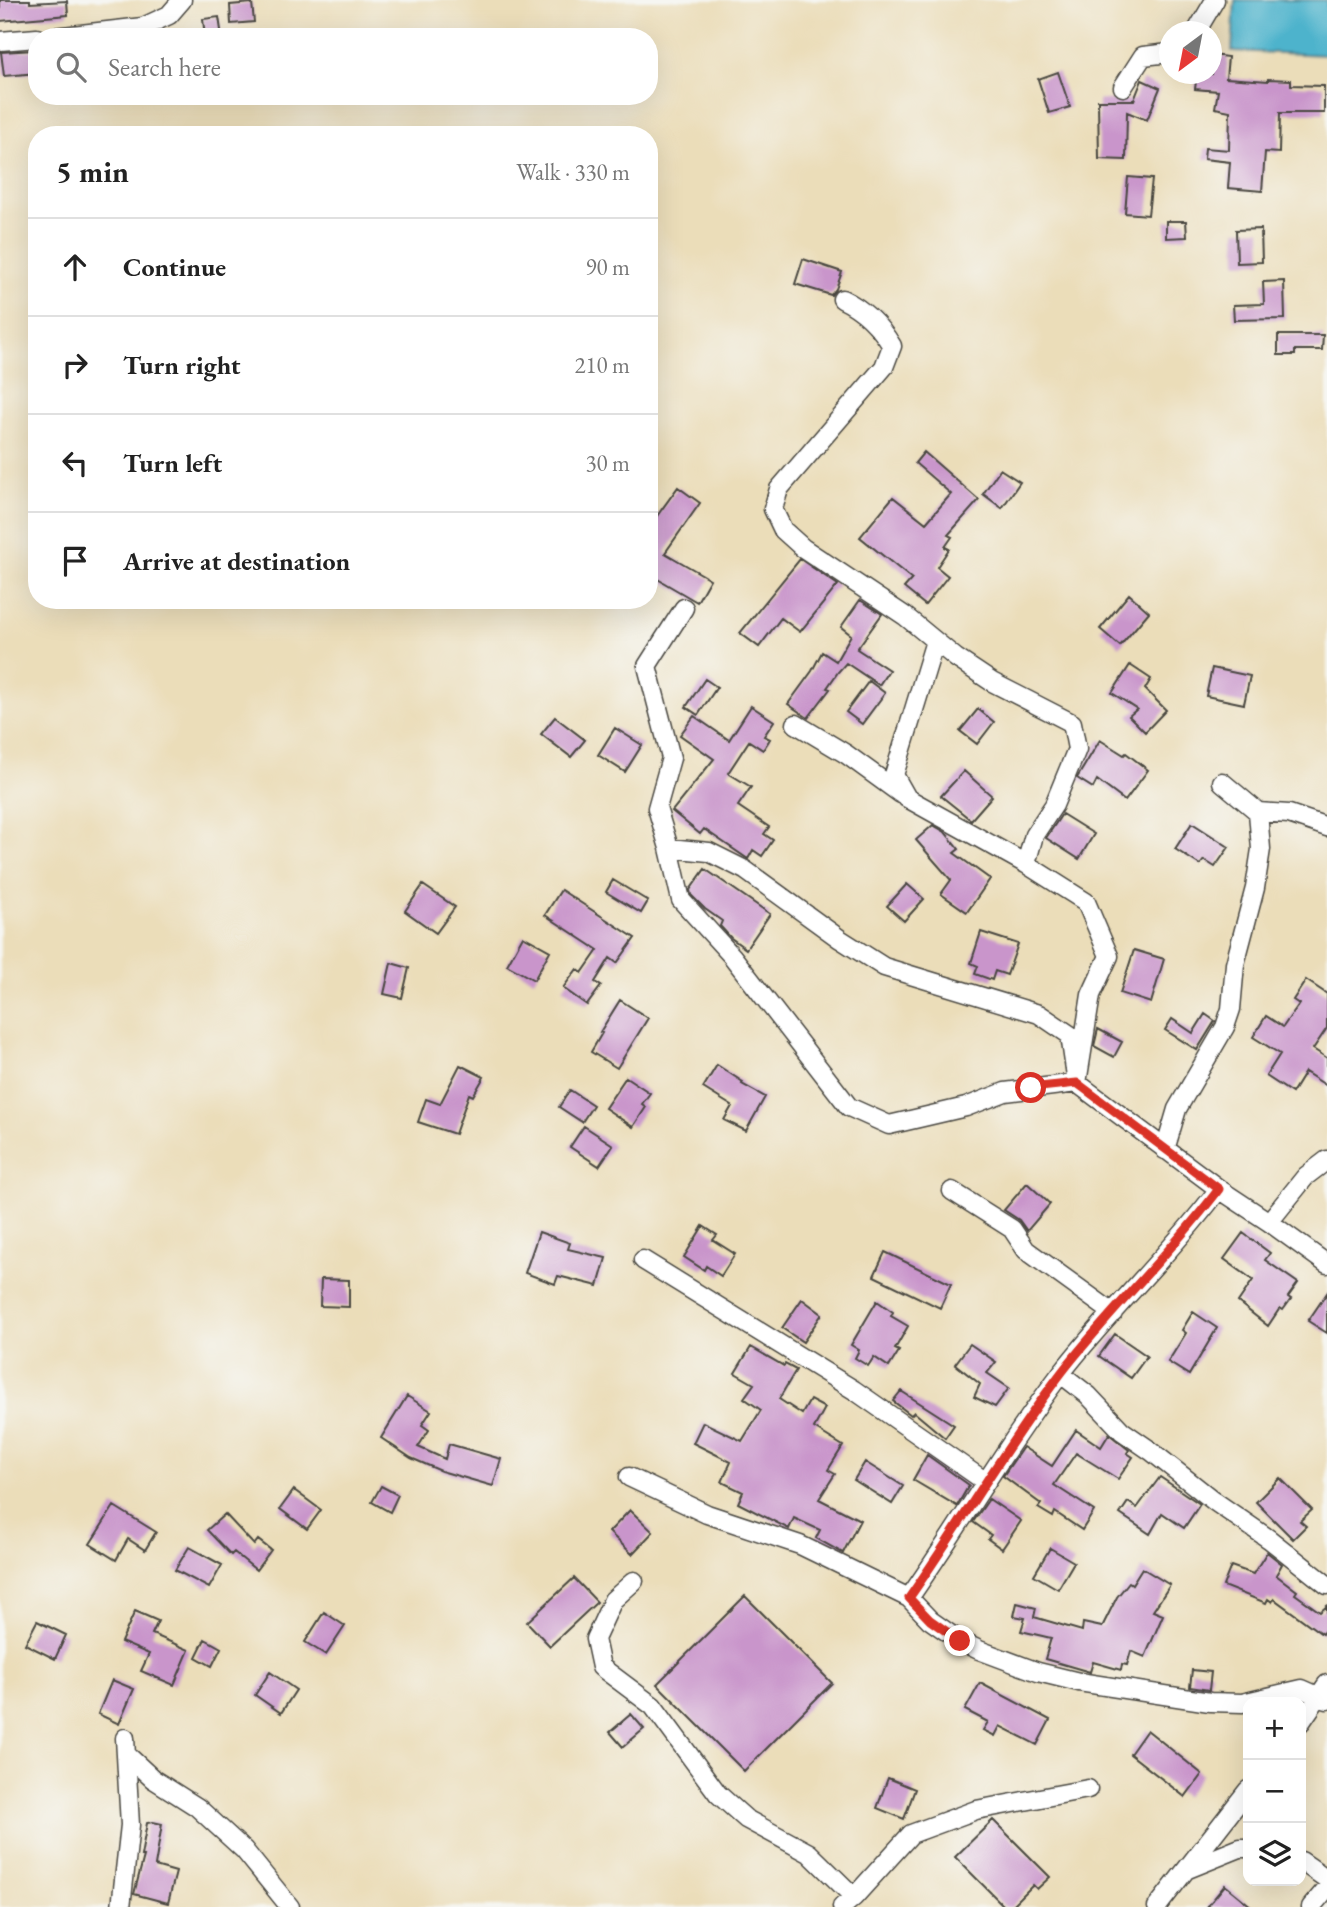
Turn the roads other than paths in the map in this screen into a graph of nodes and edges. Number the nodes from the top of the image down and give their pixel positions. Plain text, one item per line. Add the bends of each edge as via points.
1 (1215, 0) edge
2 (181, 1) edge
3 (1203, 21) edge
4 (134, 28) edge
5 (28, 39) edge
6 (0, 41) edge
7 (1159, 54) edge
8 (1123, 87) dead end
9 (842, 299) dead end
10 (684, 608) dead end
11 (935, 641) junction
12 (796, 724) dead end
13 (1222, 782) dead end
14 (907, 798) junction
15 (1258, 812) junction
16 (1327, 827) edge
17 (669, 848) junction
18 (1026, 863) junction
19 (1077, 1083) junction
20 (1165, 1150) junction
21 (1327, 1160) edge
22 (1219, 1189) junction
23 (952, 1191) dead end
24 (1269, 1222) junction
25 (643, 1260) dead end
26 (1327, 1264) edge
27 (1113, 1313) junction
28 (1061, 1374) junction
29 (629, 1477) dead end
30 (986, 1482) junction
31 (634, 1581) dead end
32 (1327, 1585) edge
33 (909, 1598) junction
34 (1324, 1693) edge
35 (1306, 1716) edge
36 (1088, 1789) dead end
37 (1243, 1796) edge
38 (1243, 1848) edge
39 (1306, 1864) edge
40 (1188, 1868) junction
41 (1327, 1879) edge
42 (1327, 1888) edge
43 (848, 1902) edge
44 (121, 1907) edge
45 (290, 1907) edge
46 (1157, 1907) edge
47 (1311, 1907) edge

1 - 3 street
2 - 4 street via 169,15
5 - 6 street
7 - 8 street via 1143,56
9 - 11 street via 858,307 892,346 884,367 779,489 773,509 783,530 803,548
10 - 17 street via 647,666 671,758 657,808
11 - 14 street via 894,775
11 - 18 street via 992,682 1072,723 1077,749 1054,805 1034,835
12 - 14 street
13 - 15 street
14 - 18 street
15 - 16 street via 1301,817
15 - 20 street via 1261,849 1235,964 1231,1009 1177,1109
17 - 19 street via 709,852 745,870 884,967 1039,1014 1070,1035
17 - 19 street via 681,900 732,956 849,1107 889,1125 966,1107 1005,1091
18 - 19 street via 1086,902 1108,956 1091,995
19 - 20 street
20 - 22 street
21 - 24 street via 1306,1176
22 - 24 street
22 - 27 street
23 - 27 street via 1012,1229 1026,1250
24 - 26 street
25 - 30 street via 853,1390
27 - 28 street
28 - 30 street
28 - 32 street via 1122,1431
29 - 33 street via 707,1514 800,1545
30 - 33 street
31 - 43 street via 613,1600 595,1639 601,1667 653,1706 718,1794 746,1819 809,1853
33 - 34 street via 960,1641 1052,1676 1210,1702 1242,1703 1301,1689
34 - 35 street
36 - 43 street via 976,1810 911,1834
37 - 40 street
38 - 40 street
39 - 41 street
40 - 46 street
42 - 47 street
44 - 45 street via 130,1825 126,1746 153,1779 197,1807 244,1850

